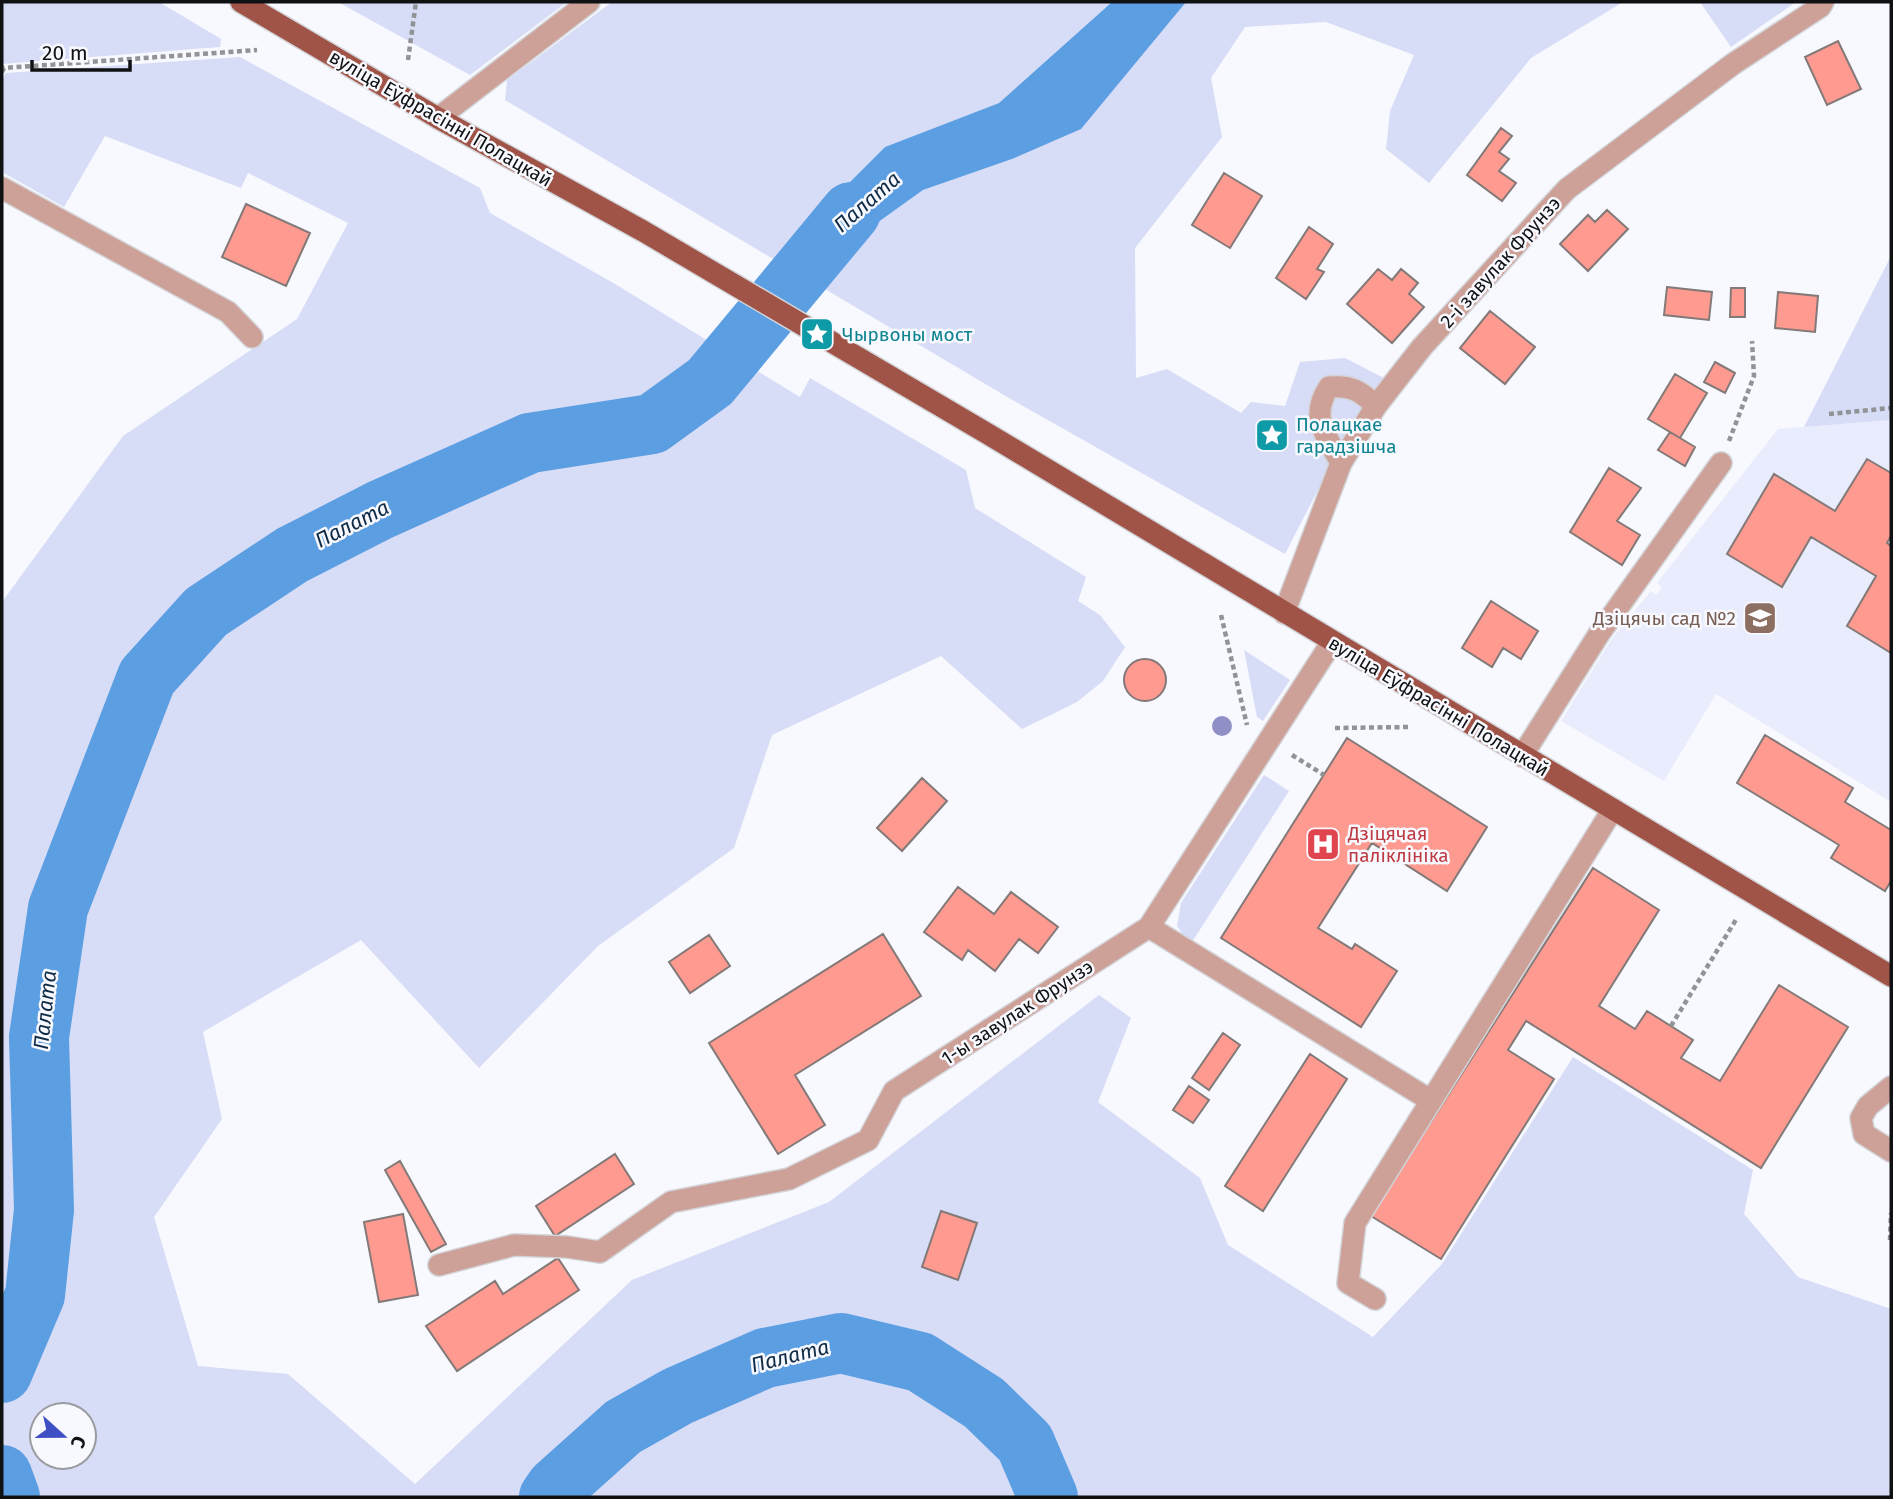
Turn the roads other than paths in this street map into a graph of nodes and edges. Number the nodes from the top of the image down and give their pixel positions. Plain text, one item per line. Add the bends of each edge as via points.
1 (240, 2) edge
2 (589, 2) edge
3 (1823, 2) edge
4 (438, 118) junction
5 (2, 188) edge
6 (252, 337) dead end
7 (1376, 407) junction
8 (1341, 463) junction
9 (1721, 463) road end
10 (1284, 613) junction
11 (1332, 642) junction
12 (1522, 756) junction
13 (1613, 809) junction
14 (1149, 927) junction
15 (1891, 976) edge
16 (1891, 1087) edge
17 (1430, 1100) junction
18 (1891, 1151) edge
19 (439, 1265) dead end
20 (1375, 1299) dead end

1 - 4 main road, вуліца Еўфрасінні Полацкай
2 - 4 street
3 - 7 street, 2-і завулак Фрунзэ via 1567,188 1422,347
4 - 10 main road, вуліца Еўфрасінні Полацкай via 643,231
5 - 6 street via 228,312
7 - 8 street, 2-і завулак Фрунзэ
7 - 8 street via 1363,393 1346,386 1329,387 1320,401 1318,416
8 - 10 street, 2-і завулак Фрунзэ
9 - 12 street via 1599,634
10 - 11 main road, вуліца Еўфрасінні Полацкай
11 - 12 main road, вуліца Еўфрасінні Полацкай
11 - 14 street, 1-ы завулак Фрунзэ
12 - 13 main road, вуліца Еўфрасінні Полацкай
13 - 15 main road, вуліца Еўфрасінні Полацкай
13 - 17 street
14 - 17 street
14 - 19 street, 1-ы завулак Фрунзэ via 894,1091 868,1140 789,1179 671,1202 600,1252 514,1245
16 - 18 street via 1861,1118 1864,1134
17 - 20 street via 1355,1223 1348,1283

